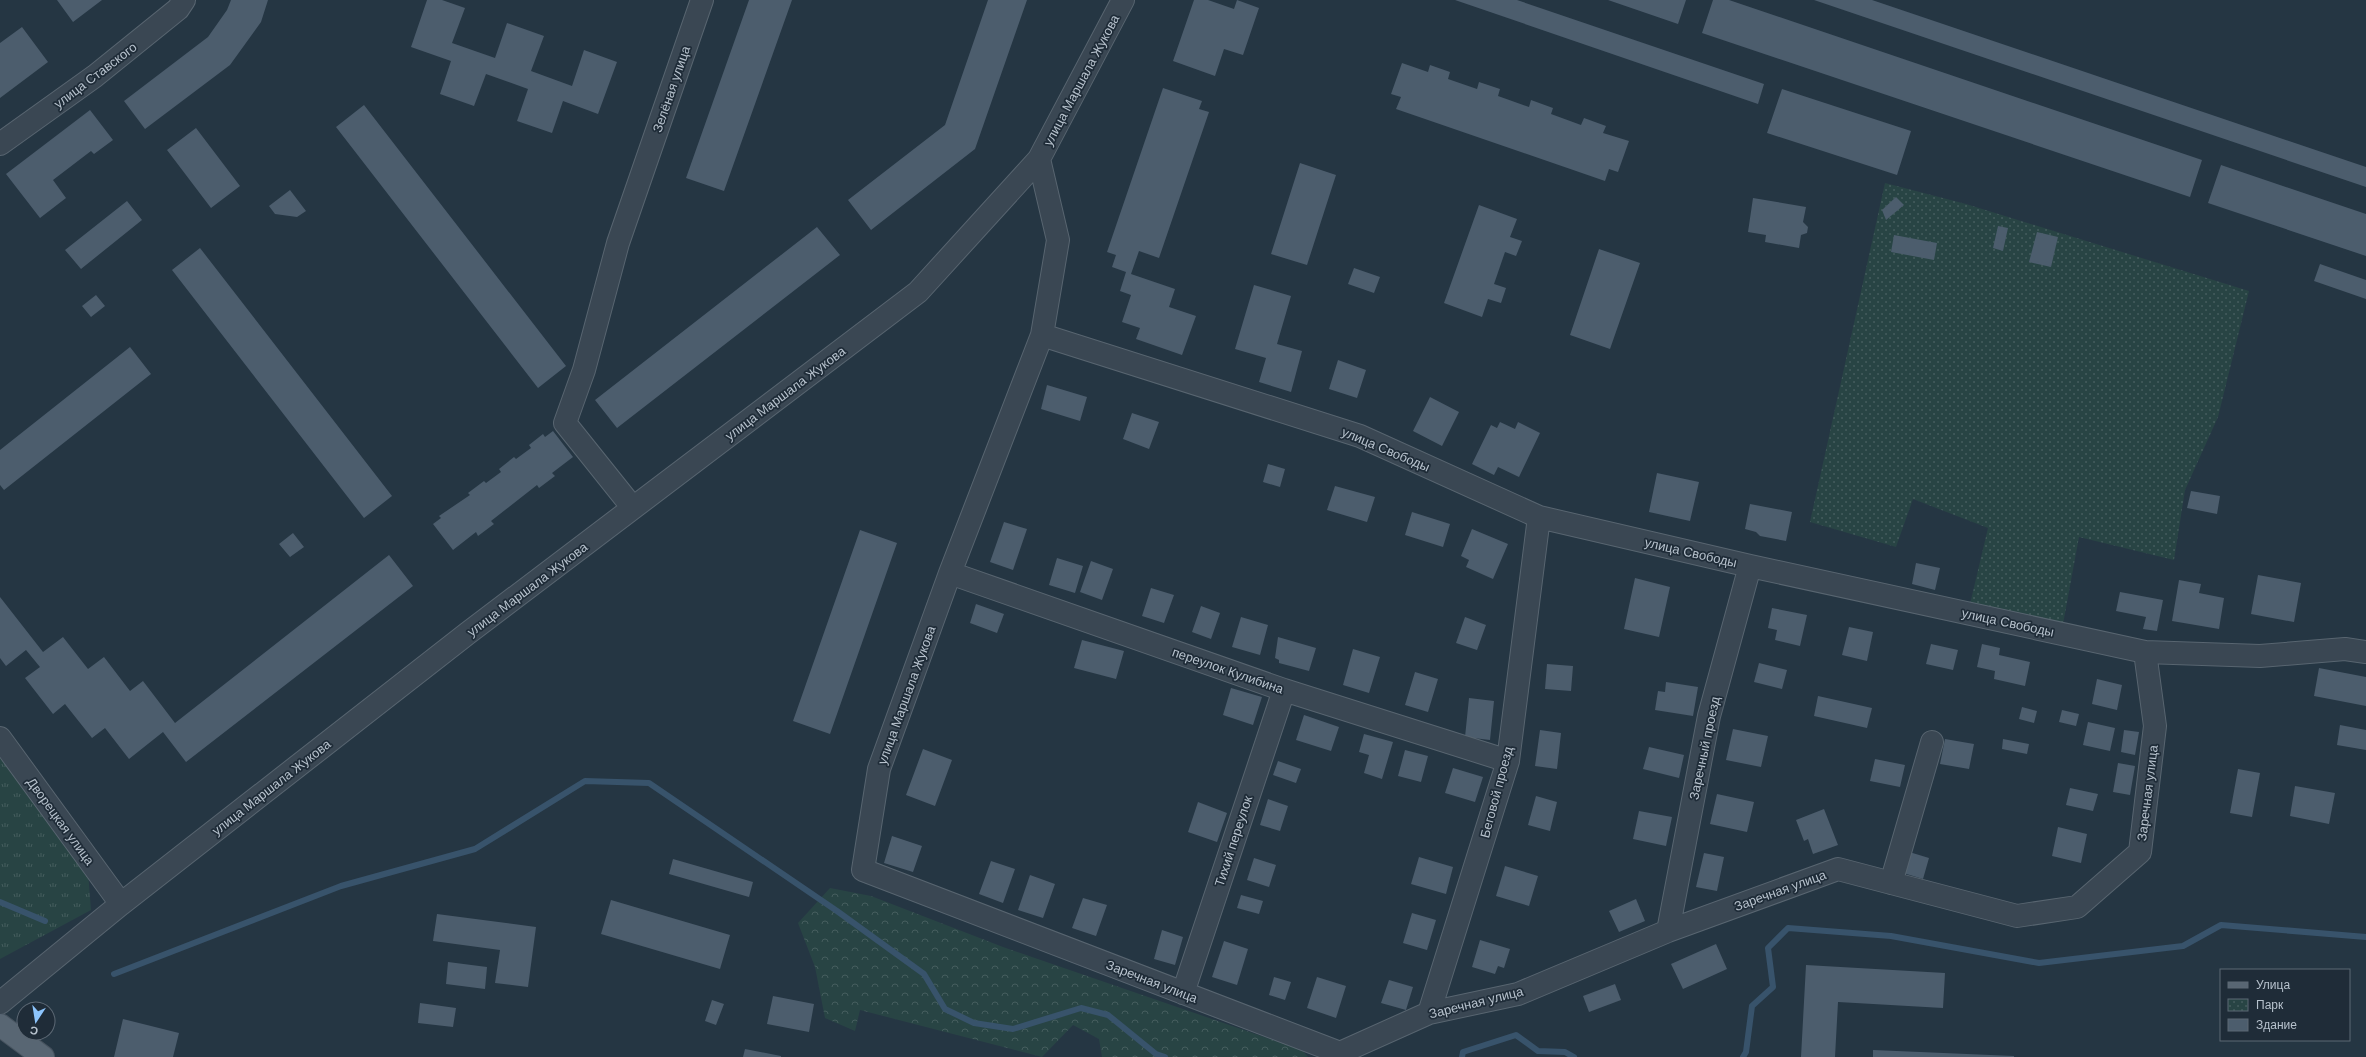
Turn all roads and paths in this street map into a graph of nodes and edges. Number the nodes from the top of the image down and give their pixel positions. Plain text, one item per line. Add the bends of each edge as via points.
1 (184, 0) edge
2 (702, 0) edge
3 (1123, 0) edge
4 (0, 144) edge
5 (1039, 159) junction
6 (1042, 335) junction
7 (633, 508) junction
8 (1539, 517) junction
9 (1750, 566) junction
10 (950, 573) junction
11 (2145, 652) junction
12 (2366, 652) edge
13 (1284, 690) junction
14 (0, 738) edge
15 (1932, 742) dead end
16 (1508, 761) junction
17 (863, 870) joint
18 (1891, 883) junction
19 (121, 904) junction
20 (1668, 931) junction
21 (1183, 993) junction
22 (0, 1003) edge
23 (1429, 1013) junction
24 (0, 1025) edge
25 (1339, 1055) edge
26 (43, 1057) edge

1 - 4 street, улица Ставского via 178,9 95,76
2 - 7 street, Зелёная улица via 618,243 584,370 565,423
3 - 5 street, улица Маршала Жукова
5 - 6 street, улица Маршала Жукова via 1058,240
5 - 7 street, улица Маршала Жукова via 918,292
6 - 8 street, улица Свободы via 1360,436
6 - 10 street, улица Маршала Жукова
7 - 19 street, улица Маршала Жукова via 468,633
8 - 9 street, улица Свободы
8 - 16 street, Беговой проезд
9 - 11 street, улица Свободы
9 - 20 street, Заречный проезд via 1709,716
10 - 13 street, переулок Кулибина
10 - 17 street, улица Маршала Жукова via 879,769
11 - 12 street, улица Свободы via 2260,656 2345,649
11 - 18 street, Заречная улица via 2155,726 2140,852 2077,907 2017,916
13 - 16 street, переулок Кулибина
13 - 21 street, Тихий переулок
14 - 19 street, Дворецкая улица
15 - 18 street
16 - 23 street, Беговой проезд
17 - 21 street, Заречная улица
18 - 20 street, Заречная улица via 1838,869
19 - 22 street, улица Маршала Жукова
20 - 23 street, Заречная улица via 1518,994
21 - 25 street, Заречная улица
23 - 25 street, Заречная улица
24 - 26 main road

